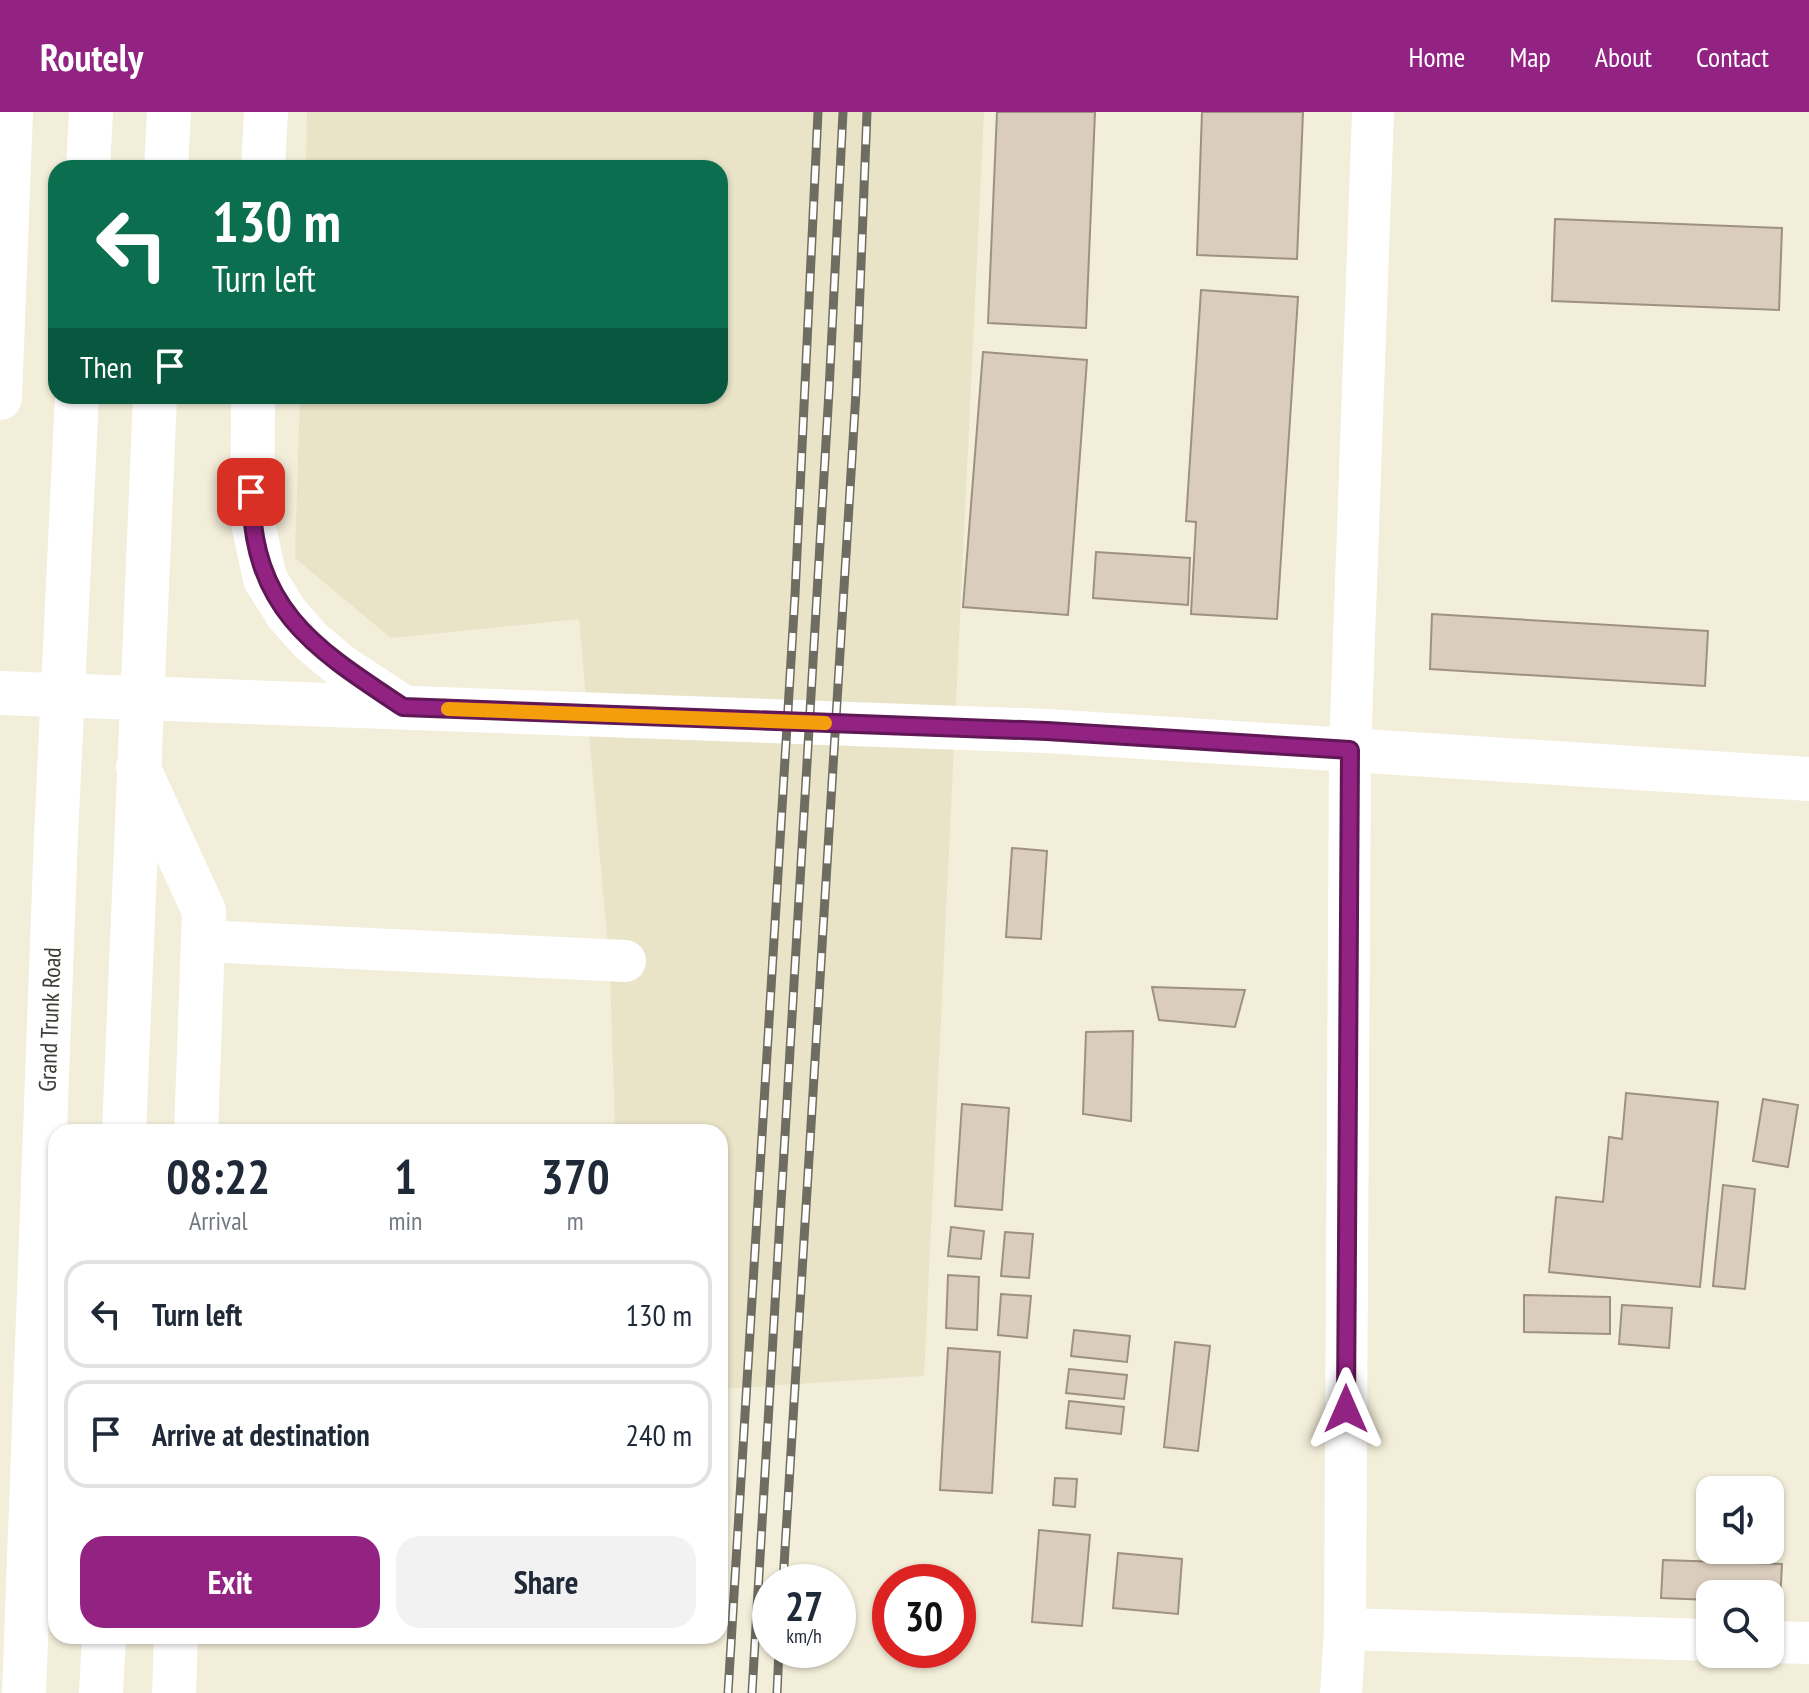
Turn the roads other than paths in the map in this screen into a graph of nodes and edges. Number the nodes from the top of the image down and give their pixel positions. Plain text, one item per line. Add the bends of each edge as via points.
1 (11, 112) edge
2 (91, 112) edge
3 (169, 112) edge
4 (1373, 112) edge
5 (265, 118) edge
6 (88, 160) edge
7 (166, 160) edge
8 (263, 160) edge
9 (0, 398) edge
10 (77, 404) edge
11 (155, 404) edge
12 (253, 404) edge
13 (0, 693) edge
14 (403, 707) junction
15 (1350, 750) junction
16 (138, 767) junction
17 (1809, 779) edge
18 (203, 941) junction
19 (625, 961) dead end
20 (124, 1124) edge
21 (196, 1124) edge
22 (1345, 1629) junction
23 (1696, 1640) edge
24 (1784, 1642) edge
25 (1809, 1643) edge
26 (104, 1644) edge
27 (176, 1644) edge
28 (24, 1693) edge
29 (101, 1693) edge
30 (174, 1693) edge
31 (1341, 1693) edge

1 - 9 main road
2 - 6 main road
3 - 7 main road
4 - 15 street
5 - 8 main road
10 - 28 main road, Grand Trunk Road
11 - 16 main road
12 - 14 main road via 252,518 265,579 311,641
13 - 14 main road
14 - 15 main road via 1047,731
15 - 17 main road
15 - 22 street
16 - 18 main road via 204,911
16 - 20 main road
18 - 19 street
18 - 21 main road
22 - 23 street
22 - 31 street
24 - 25 street
26 - 29 main road
27 - 30 main road

